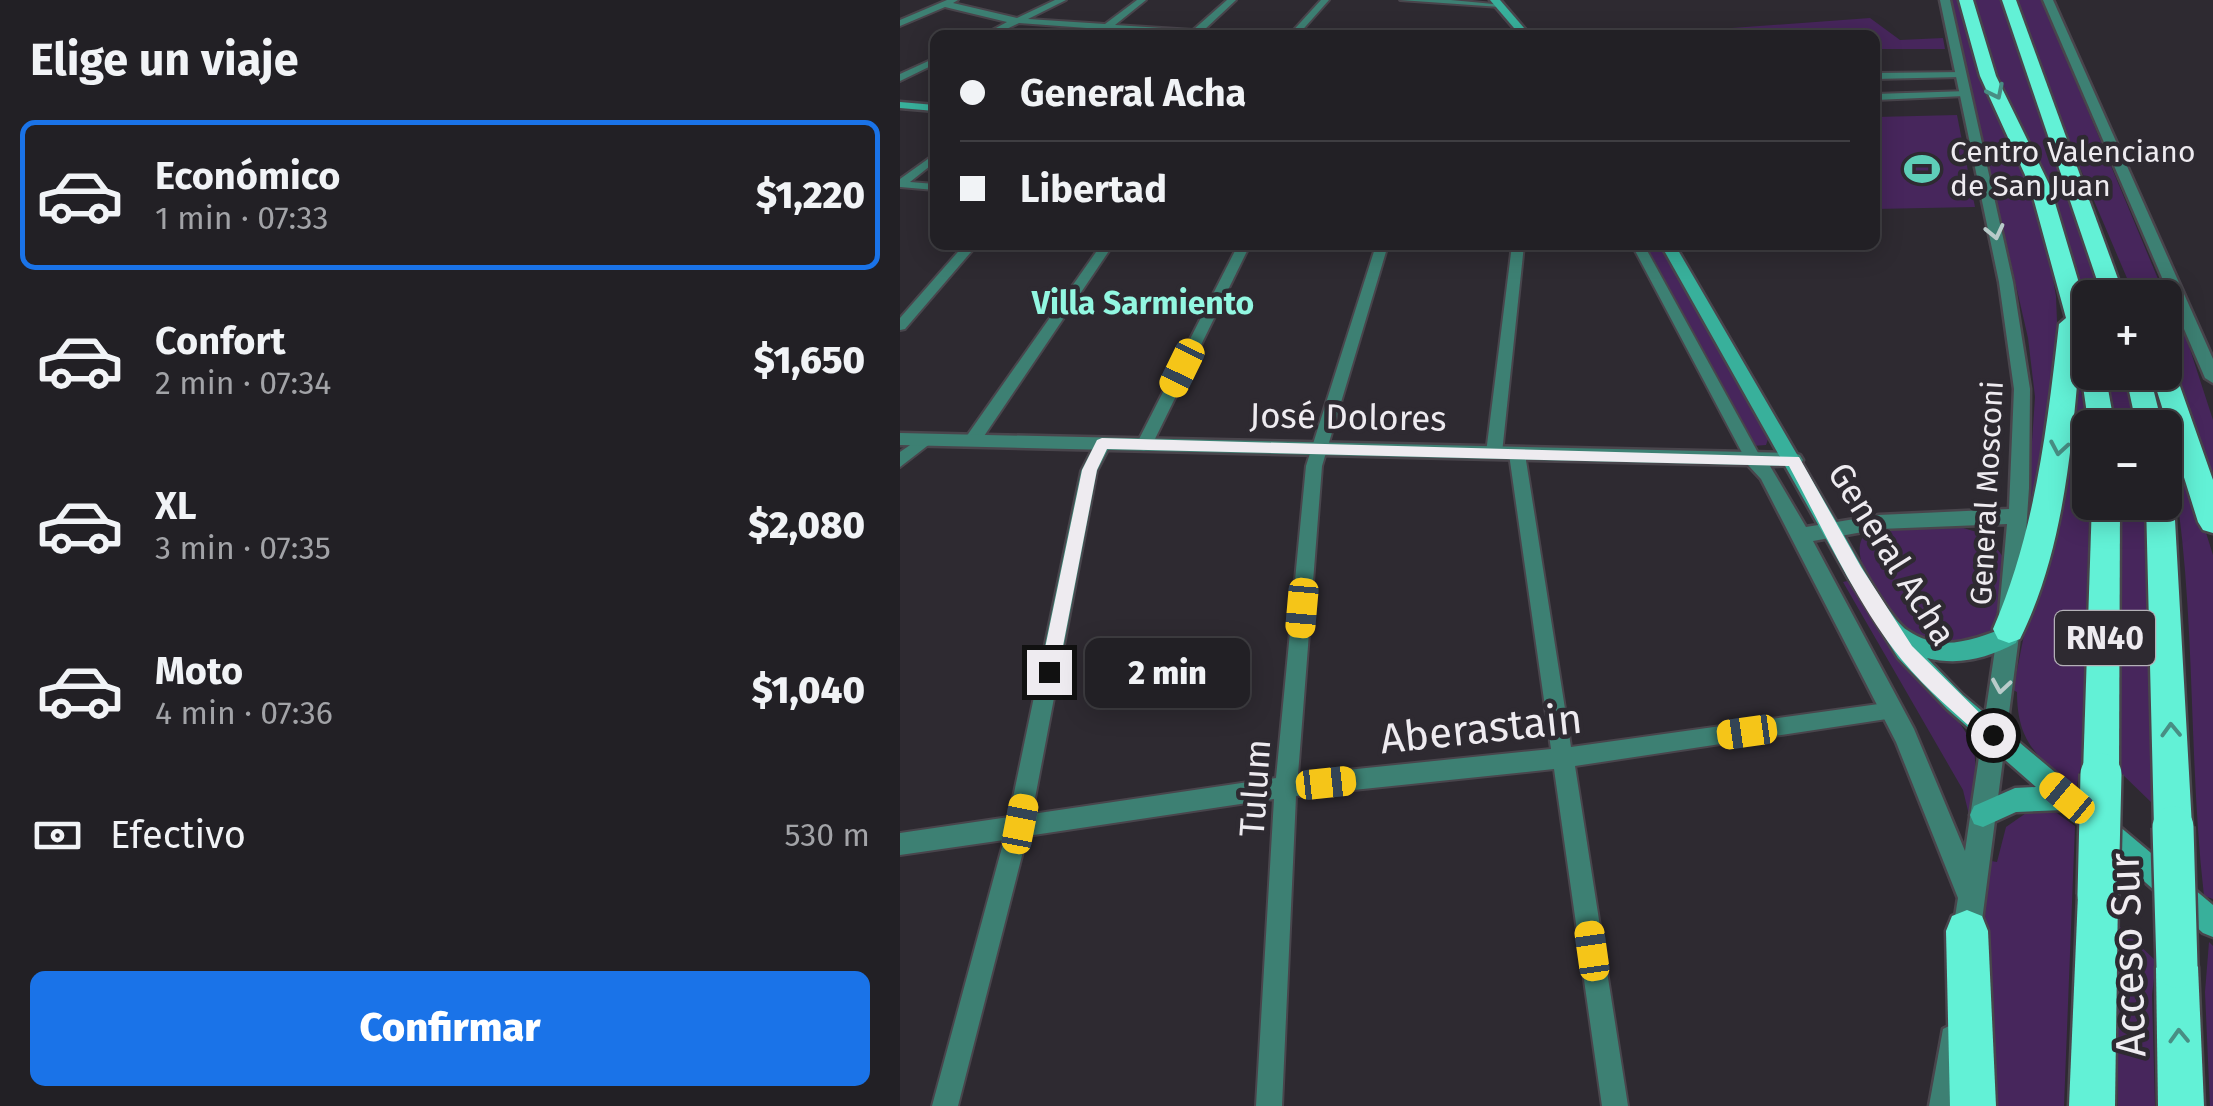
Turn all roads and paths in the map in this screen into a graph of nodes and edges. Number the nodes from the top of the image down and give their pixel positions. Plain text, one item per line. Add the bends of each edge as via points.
1 (1062, 0) edge
2 (1142, 0) edge
3 (1232, 0) edge
4 (1325, 0) edge
5 (1404, 0) edge
6 (1945, 0) edge
7 (1966, 0) edge
8 (2009, 0) edge
9 (2048, 0) edge
10 (950, 2) edge
11 (1497, 3) edge
12 (1016, 20) junction
13 (900, 23) edge
14 (1106, 28) junction
15 (997, 30) edge
16 (1103, 30) edge
17 (1135, 30) edge
18 (1198, 30) edge
19 (1298, 30) edge
20 (1521, 30) edge
21 (930, 63) edge
22 (1880, 76) edge
23 (900, 78) edge
24 (1963, 84) junction
25 (1880, 96) edge
26 (900, 105) edge
27 (930, 108) edge
28 (930, 162) edge
29 (900, 184) edge
30 (930, 187) edge
31 (2089, 224) junction
32 (967, 250) edge
33 (1104, 250) edge
34 (1242, 250) edge
35 (1380, 250) edge
36 (1517, 250) edge
37 (1641, 250) edge
38 (1671, 250) edge
39 (2108, 280) edge
40 (2119, 280) edge
41 (2069, 281) junction
42 (2072, 292) edge
43 (900, 326) edge
44 (2213, 378) edge
45 (2168, 390) edge
46 (900, 439) edge
47 (926, 439) junction
48 (972, 440) junction
49 (1102, 444) junction
50 (1144, 445) junction
51 (1319, 449) junction
52 (1494, 453) junction
53 (1517, 454) junction
54 (1754, 460) junction
55 (1794, 460) junction
56 (900, 461) edge
57 (2018, 516) junction
58 (2106, 520) edge
59 (2161, 520) edge
60 (2213, 522) edge
61 (1832, 530) junction
62 (1800, 536) junction
63 (1892, 632) junction
64 (2008, 632) junction
65 (1893, 711) junction
66 (1993, 735) junction
67 (1564, 758) junction
68 (1286, 787) junction
69 (2067, 798) junction
70 (1983, 815) junction
71 (1020, 824) junction
72 (900, 844) edge
73 (1969, 915) junction
74 (2213, 923) edge
75 (945, 1106) edge
76 (1269, 1106) edge
77 (1615, 1106) edge
78 (1944, 1106) edge
79 (1973, 1106) edge
80 (2092, 1106) edge
81 (2181, 1106) edge

1 - 12 street
2 - 14 street
3 - 18 street
4 - 19 street
5 - 11 street
6 - 24 street, General Mosconi
7 -> 41 highway via 1988,76 2040,186
8 - 31 highway
9 - 44 street
10 - 12 street
10 - 13 street
11 - 20 main road
12 - 14 street
12 - 15 street
14 - 16 street
14 - 17 street
21 - 23 street
22 - 24 street via 1924,74
24 - 25 street
24 -> 57 street, General Mosconi via 2021,367
26 - 27 main road
28 - 29 street
29 - 30 street
31 - 39 highway
31 - 40 highway
32 - 43 street
33 - 48 street
34 - 50 street
35 - 51 street, Tulum
36 - 52 street
37 - 54 street, General Acha
38 - 55 main road, General Acha
41 - 42 highway
41 -> 64 highway via 2069,360 2058,454 2030,579
45 - 60 highway
46 - 47 street, José Dolores
47 - 48 street, José Dolores
47 - 56 street
48 - 49 street, José Dolores
49 - 50 street, José Dolores
49 - 71 street via 1089,470
50 - 51 street, José Dolores
51 - 52 street, José Dolores
51 - 68 street, Tulum
52 - 53 street, José Dolores
53 - 54 street, José Dolores
53 - 67 street
54 - 55 street, José Dolores
54 - 62 street, General Acha
55 - 61 main road, General Acha
57 - 61 street
57 - 64 street, General Mosconi
58 - 80 highway, Acceso Sur / RN40, bridge
81 -> 59 highway, Acceso Sur / RN40, bridge
61 - 62 street
61 - 63 main road, General Acha
62 - 65 street, General Acha
63 - 64 main road via 1940,652 1969,654
63 - 66 main road, General Acha via 1930,678
64 -> 66 street, General Mosconi
65 - 67 street, Aberastain
65 - 73 street, General Acha via 1939,811
66 - 69 main road, General Acha
66 - 70 street, General Mosconi
67 - 68 street, Aberastain
67 - 77 street
68 - 71 street, Aberastain
68 - 76 street, Tulum
69 - 70 main road via 2016,800
69 - 74 main road, General Acha
70 - 73 street, General Mosconi
71 - 72 street, Aberastain
71 - 75 street
73 - 78 street, General Mosconi
73 - 79 highway

